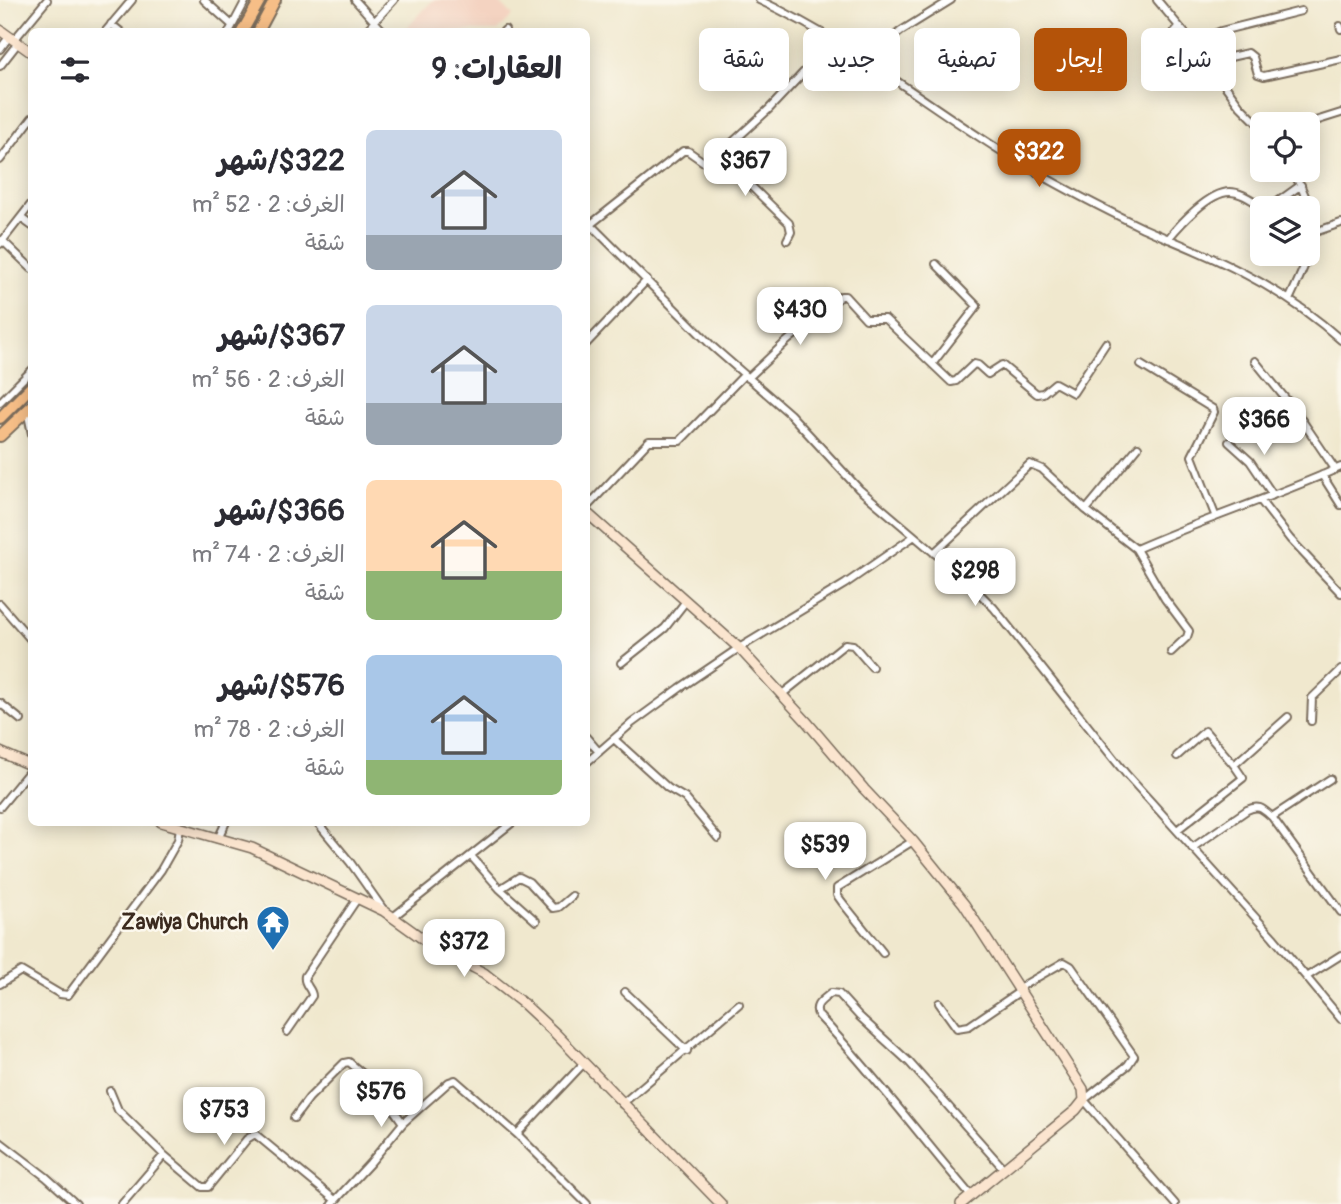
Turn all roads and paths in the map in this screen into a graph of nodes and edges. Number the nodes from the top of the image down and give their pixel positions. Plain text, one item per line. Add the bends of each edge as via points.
1 (47, 0) edge
2 (132, 0) edge
3 (204, 0) edge
4 (246, 0) edge
5 (260, 0) edge
6 (275, 0) edge
7 (355, 0) edge
8 (394, 0) edge
9 (759, 0) edge
10 (951, 0) edge
11 (1157, 0) edge
12 (1301, 11) dead end
13 (374, 22) junction
14 (111, 24) junction
15 (1179, 27) edge
16 (108, 28) edge
17 (116, 28) edge
18 (234, 28) edge
19 (235, 28) edge
20 (236, 28) edge
21 (260, 28) edge
22 (369, 28) edge
23 (380, 28) edge
24 (812, 28) edge
25 (1233, 28) edge
26 (0, 30) edge
27 (900, 33) edge
28 (14, 40) junction
29 (0, 49) edge
30 (28, 50) edge
31 (1236, 56) edge
32 (1341, 60) edge
33 (0, 66) edge
34 (803, 73) edge
35 (900, 82) edge
36 (1229, 91) edge
37 (1341, 113) edge
38 (1250, 116) edge
39 (1320, 120) edge
40 (28, 123) edge
41 (719, 155) junction
42 (0, 160) edge
43 (1301, 184) joint
44 (1284, 196) edge
45 (1306, 196) edge
46 (1250, 199) edge
47 (28, 208) edge
48 (21, 218) junction
49 (590, 221) edge
50 (28, 223) edge
51 (590, 223) edge
52 (1341, 223) edge
53 (1320, 230) edge
54 (1168, 239) junction
55 (787, 240) dead end
56 (1, 242) edge
57 (936, 264) dead end
58 (28, 266) edge
59 (1305, 266) edge
60 (647, 280) junction
61 (1289, 300) junction
62 (590, 340) edge
63 (1341, 340) edge
64 (1106, 343) dead end
65 (1255, 361) dead end
66 (933, 363) junction
67 (1141, 365) dead end
68 (28, 374) edge
69 (746, 377) junction
70 (28, 390) edge
71 (0, 402) edge
72 (28, 409) edge
73 (0, 418) edge
74 (14, 424) junction
75 (28, 432) edge
76 (0, 436) edge
77 (1229, 442) dead end
78 (1138, 447) dead end
79 (1338, 468) edge
80 (1322, 475) junction
81 (1273, 495) junction
82 (1260, 500) junction
83 (1341, 505) edge
84 (590, 506) edge
85 (1086, 510) junction
86 (590, 514) edge
87 (1215, 515) junction
88 (913, 537) junction
89 (1136, 549) junction
90 (934, 553) junction
91 (1341, 593) edge
92 (685, 601) junction
93 (0, 604) edge
94 (28, 636) edge
95 (739, 649) junction
96 (1171, 652) dead end
97 (621, 663) dead end
98 (872, 667) dead end
99 (1341, 670) edge
100 (781, 695) junction
101 (0, 703) edge
102 (1288, 717) dead end
103 (21, 720) dead end
104 (1311, 721) dead end
105 (614, 740) junction
106 (590, 742) edge
107 (0, 752) edge
108 (599, 752) junction
109 (1177, 756) dead end
110 (590, 760) edge
111 (28, 765) edge
112 (1234, 765) junction
113 (28, 772) edge
114 (1329, 779) dead end
115 (0, 807) edge
116 (1272, 817) junction
117 (174, 826) edge
118 (224, 826) edge
119 (320, 826) edge
120 (508, 826) edge
121 (180, 828) junction
122 (1177, 830) junction
123 (718, 838) dead end
124 (218, 839) junction
125 (914, 841) junction
126 (1192, 848) junction
127 (471, 856) junction
128 (500, 889) junction
129 (572, 896) dead end
130 (358, 899) junction
131 (384, 911) junction
132 (1341, 912) edge
133 (393, 917) junction
134 (536, 921) dead end
135 (883, 953) dead end
136 (1341, 955) edge
137 (1306, 977) junction
138 (0, 984) edge
139 (1018, 990) junction
140 (625, 992) dead end
141 (939, 1003) dead end
142 (739, 1004) dead end
143 (1341, 1019) edge
144 (287, 1032) dead end
145 (687, 1051) junction
146 (584, 1063) junction
147 (110, 1091) dead end
148 (1084, 1100) junction
149 (622, 1104) junction
150 (294, 1118) dead end
151 (403, 1123) junction
152 (517, 1134) junction
153 (0, 1142) edge
154 (164, 1155) junction
155 (1004, 1169) junction
156 (971, 1196) junction
157 (333, 1202) edge
158 (76, 1204) edge
159 (122, 1204) edge
160 (587, 1204) edge
161 (721, 1204) edge
162 (961, 1204) edge
163 (1175, 1204) edge

1 - 28 street
2 - 14 street
3 - 18 street
4 - 19 street
5 - 20 highway
6 - 21 highway
7 - 13 street
8 - 13 street
9 - 24 street
10 - 27 street
11 - 15 street
12 - 25 street
13 - 22 street
13 - 23 street
14 - 16 street
14 - 17 street
26 - 28 street
28 - 29 street
28 - 30 street
28 - 33 street
31 - 32 street via 1248,53 1258,74 1264,76
34 - 41 street
35 - 54 street via 1031,169
36 - 38 street
37 - 39 street
40 - 42 street
41 - 49 street via 705,163 683,151
41 - 55 street via 789,223
43 - 44 street
43 - 45 street
46 - 54 street via 1221,194 1182,221
47 - 48 street
48 - 50 street
48 - 56 street
51 - 60 street
52 - 53 street
54 - 61 street
56 - 58 street
57 - 66 street via 977,306
59 - 61 street
60 - 62 street
60 - 69 street
61 - 63 street
64 - 66 street via 1072,394 1055,383 1037,394 1002,365 989,374 974,364 951,382
65 - 79 street
66 - 69 street via 886,319 866,319 842,295
67 - 87 street via 1213,409 1192,456
68 - 71 street
69 - 84 street via 680,440 649,441
69 - 88 street via 790,414 859,489
70 - 73 highway
72 - 74 highway
74 - 75 street
74 - 76 highway
77 - 81 street via 1250,461
78 - 85 street
79 - 80 street
80 - 81 street
80 - 83 street
81 - 82 street
82 - 87 street
82 - 91 street
85 - 89 street
85 - 90 street via 1042,469 1030,464
86 - 92 street
87 - 89 street
88 - 90 street
88 - 95 street
89 - 96 street via 1189,631
90 - 122 street via 994,608 1126,774
92 - 95 street
92 - 97 street via 665,628
93 - 94 street
95 - 100 street
95 - 105 street via 653,706
98 - 100 street via 853,645 845,644
99 - 104 street via 1312,698
100 - 125 street
101 - 103 street
102 - 112 street
105 - 108 street
105 - 123 street via 685,799
106 - 108 street
107 - 111 street
108 - 110 street
109 - 112 street via 1205,731
112 - 122 street via 1243,778
113 - 115 street
114 - 116 street
116 - 126 street via 1254,806
116 - 132 street
117 - 121 street
118 - 124 street
119 - 131 street
120 - 127 street
121 - 124 street
121 - 138 street via 161,870 68,995 60,995 21,971
122 - 126 street
124 - 130 street via 252,848
125 - 135 street via 836,888
125 - 139 street via 964,904
126 - 137 street
127 - 128 street
127 - 133 street
128 - 129 street via 519,877 553,908
128 - 134 street
130 - 131 street
130 - 144 street via 305,976 312,996
131 - 133 street
133 - 146 street via 502,987
136 - 137 street
137 - 143 street
139 - 141 street via 962,1028 957,1028
139 - 148 street via 1083,1089
139 - 148 street via 1068,963 1132,1053 1132,1061
140 - 145 street
142 - 145 street
145 - 149 street
146 - 149 street
146 - 152 street
147 - 154 street via 118,1110
148 - 155 street
148 - 163 street
149 - 161 street
150 - 151 street via 349,1062 376,1084
151 - 152 street via 455,1080
151 - 157 street
152 - 160 street
153 - 158 street
154 - 157 street via 205,1188 255,1134
154 - 159 street
155 - 156 street
155 - 156 street via 909,1062 839,993 831,993 817,1006 819,1016
156 - 162 street

